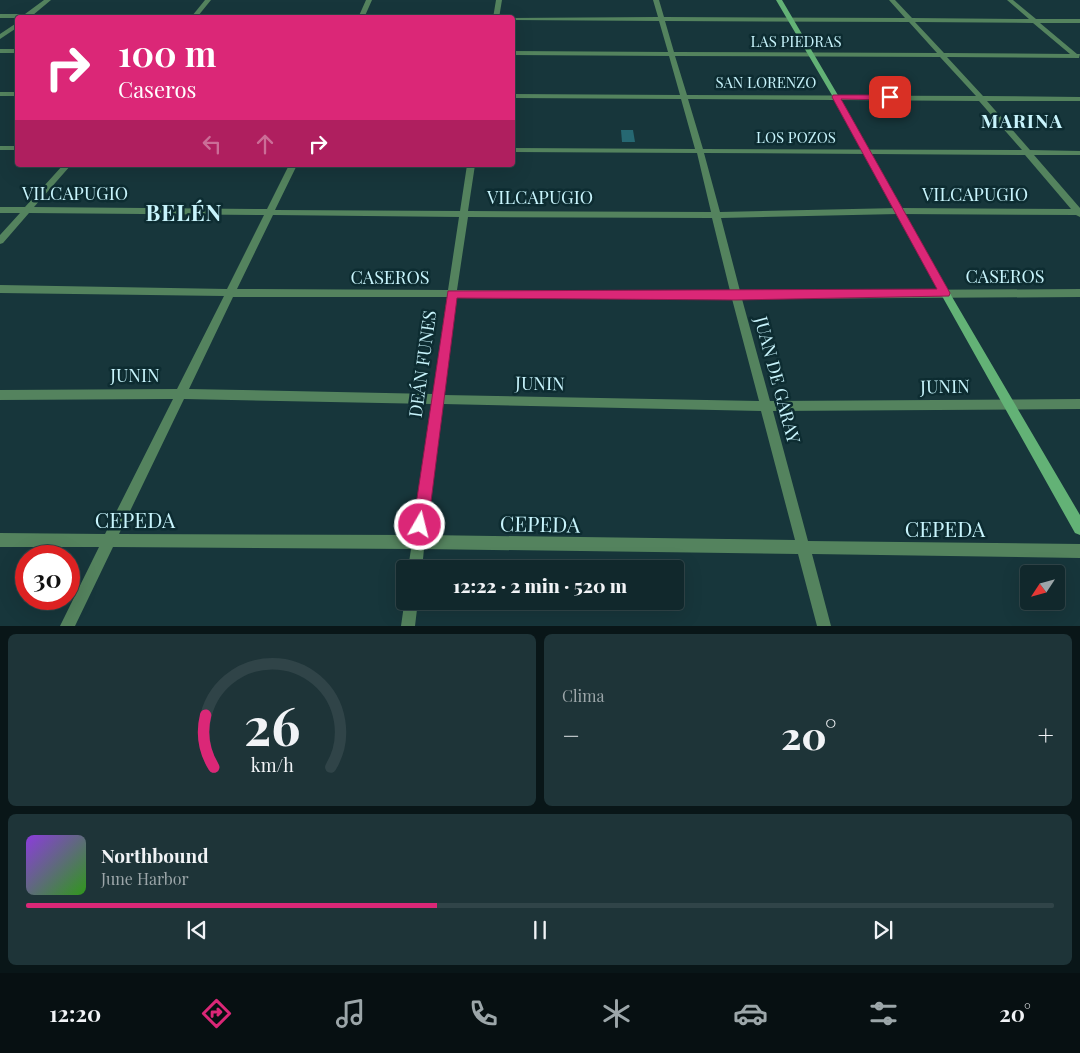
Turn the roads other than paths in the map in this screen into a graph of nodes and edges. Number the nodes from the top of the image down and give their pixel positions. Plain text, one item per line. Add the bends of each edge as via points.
1 (48, 0) edge
2 (208, 0) edge
3 (369, 0) edge
4 (499, 0) edge
5 (656, 0) edge
6 (779, 0) edge
7 (892, 0) edge
8 (1010, 0) edge
9 (29, 15) edge
10 (195, 15) edge
11 (362, 15) edge
12 (496, 15) edge
13 (0, 16) edge
14 (15, 17) edge
15 (515, 18) edge
16 (661, 19) junction
17 (790, 19) junction
18 (910, 20) junction
19 (1034, 20) junction
20 (1080, 21) edge
21 (15, 26) edge
22 (0, 37) edge
23 (0, 51) edge
24 (15, 51) edge
25 (515, 53) edge
26 (671, 54) junction
27 (810, 55) junction
28 (941, 55) junction
29 (1078, 57) edge
30 (0, 94) edge
31 (15, 94) edge
32 (515, 96) edge
33 (683, 96) junction
34 (836, 97) junction
35 (981, 98) junction
36 (1080, 99) edge
37 (0, 148) edge
38 (15, 148) edge
39 (515, 150) edge
40 (700, 151) junction
41 (866, 152) junction
42 (1028, 152) junction
43 (1080, 153) edge
44 (65, 167) edge
45 (292, 167) edge
46 (471, 167) edge
47 (0, 210) edge
48 (28, 210) junction
49 (898, 211) junction
50 (270, 212) junction
51 (1080, 213) edge
52 (464, 214) junction
53 (716, 215) junction
54 (0, 241) edge
55 (0, 289) edge
56 (231, 293) junction
57 (945, 293) junction
58 (1080, 293) edge
59 (452, 294) junction
60 (736, 296) junction
61 (182, 394) junction
62 (0, 395) edge
63 (438, 399) junction
64 (1008, 404) junction
65 (1080, 404) edge
66 (766, 406) junction
67 (1080, 528) edge
68 (0, 540) edge
69 (107, 542) junction
70 (418, 542) junction
71 (803, 549) junction
72 (1080, 551) edge
73 (416, 560) edge
74 (410, 610) edge
75 (67, 626) edge
76 (408, 626) edge
77 (824, 626) edge

1 - 9 street
2 - 10 street
3 - 11 street
4 - 12 street
5 - 16 street, JUAN DE GARAY
6 - 17 main road
7 - 18 street
8 - 19 street
13 - 14 street
15 - 16 street
16 - 17 street
16 - 26 street, JUAN DE GARAY
17 - 18 street
17 - 27 main road
18 - 19 street
18 - 28 street
19 - 20 street
19 - 29 street
21 - 22 street
23 - 24 street
25 - 26 street, LAS PIEDRAS
26 - 27 street, LAS PIEDRAS
26 - 33 street, JUAN DE GARAY
27 - 28 street, LAS PIEDRAS
27 - 34 main road
28 - 29 street, LAS PIEDRAS
28 - 35 street
30 - 31 street
32 - 33 street, SAN LORENZO
33 - 34 street, SAN LORENZO
33 - 40 street, JUAN DE GARAY
34 - 35 street, SAN LORENZO
34 - 41 main road
35 - 36 street, SAN LORENZO
35 - 42 street
37 - 38 street
39 - 40 street, LOS POZOS
40 - 41 street, LOS POZOS
40 - 53 street, JUAN DE GARAY
41 - 42 street, LOS POZOS
41 - 49 main road
42 - 43 street, LOS POZOS
42 - 51 street
44 - 48 street
45 - 50 street
46 - 52 street, DEÁN FUNES
47 - 48 street, VILCAPUGIO
48 - 50 street, VILCAPUGIO
48 - 54 street
49 - 51 street, VILCAPUGIO
49 - 53 street, VILCAPUGIO
49 - 57 main road
50 - 52 street, VILCAPUGIO
50 - 56 street
52 - 53 street, VILCAPUGIO
52 - 59 street, DEÁN FUNES
53 - 60 street, JUAN DE GARAY
55 - 56 street, CASEROS
56 - 59 street, CASEROS
56 - 61 street
57 - 58 street, CASEROS
57 - 60 street, CASEROS
57 - 64 main road
59 - 60 street, CASEROS
59 - 63 street, DEÁN FUNES
60 - 66 street, JUAN DE GARAY
61 - 62 street, JUNIN
61 - 63 street, JUNIN
61 - 69 street
63 - 66 street, JUNIN
63 - 70 street, DEÁN FUNES
64 - 65 street, JUNIN
64 - 66 street, JUNIN
64 - 67 main road
66 - 71 street, JUAN DE GARAY
68 - 69 street, CEPEDA
69 - 70 street, CEPEDA
69 - 75 street
70 - 71 street, CEPEDA
70 - 73 street, DEÁN FUNES
71 - 72 street, CEPEDA
71 - 77 street, JUAN DE GARAY
74 - 76 street

